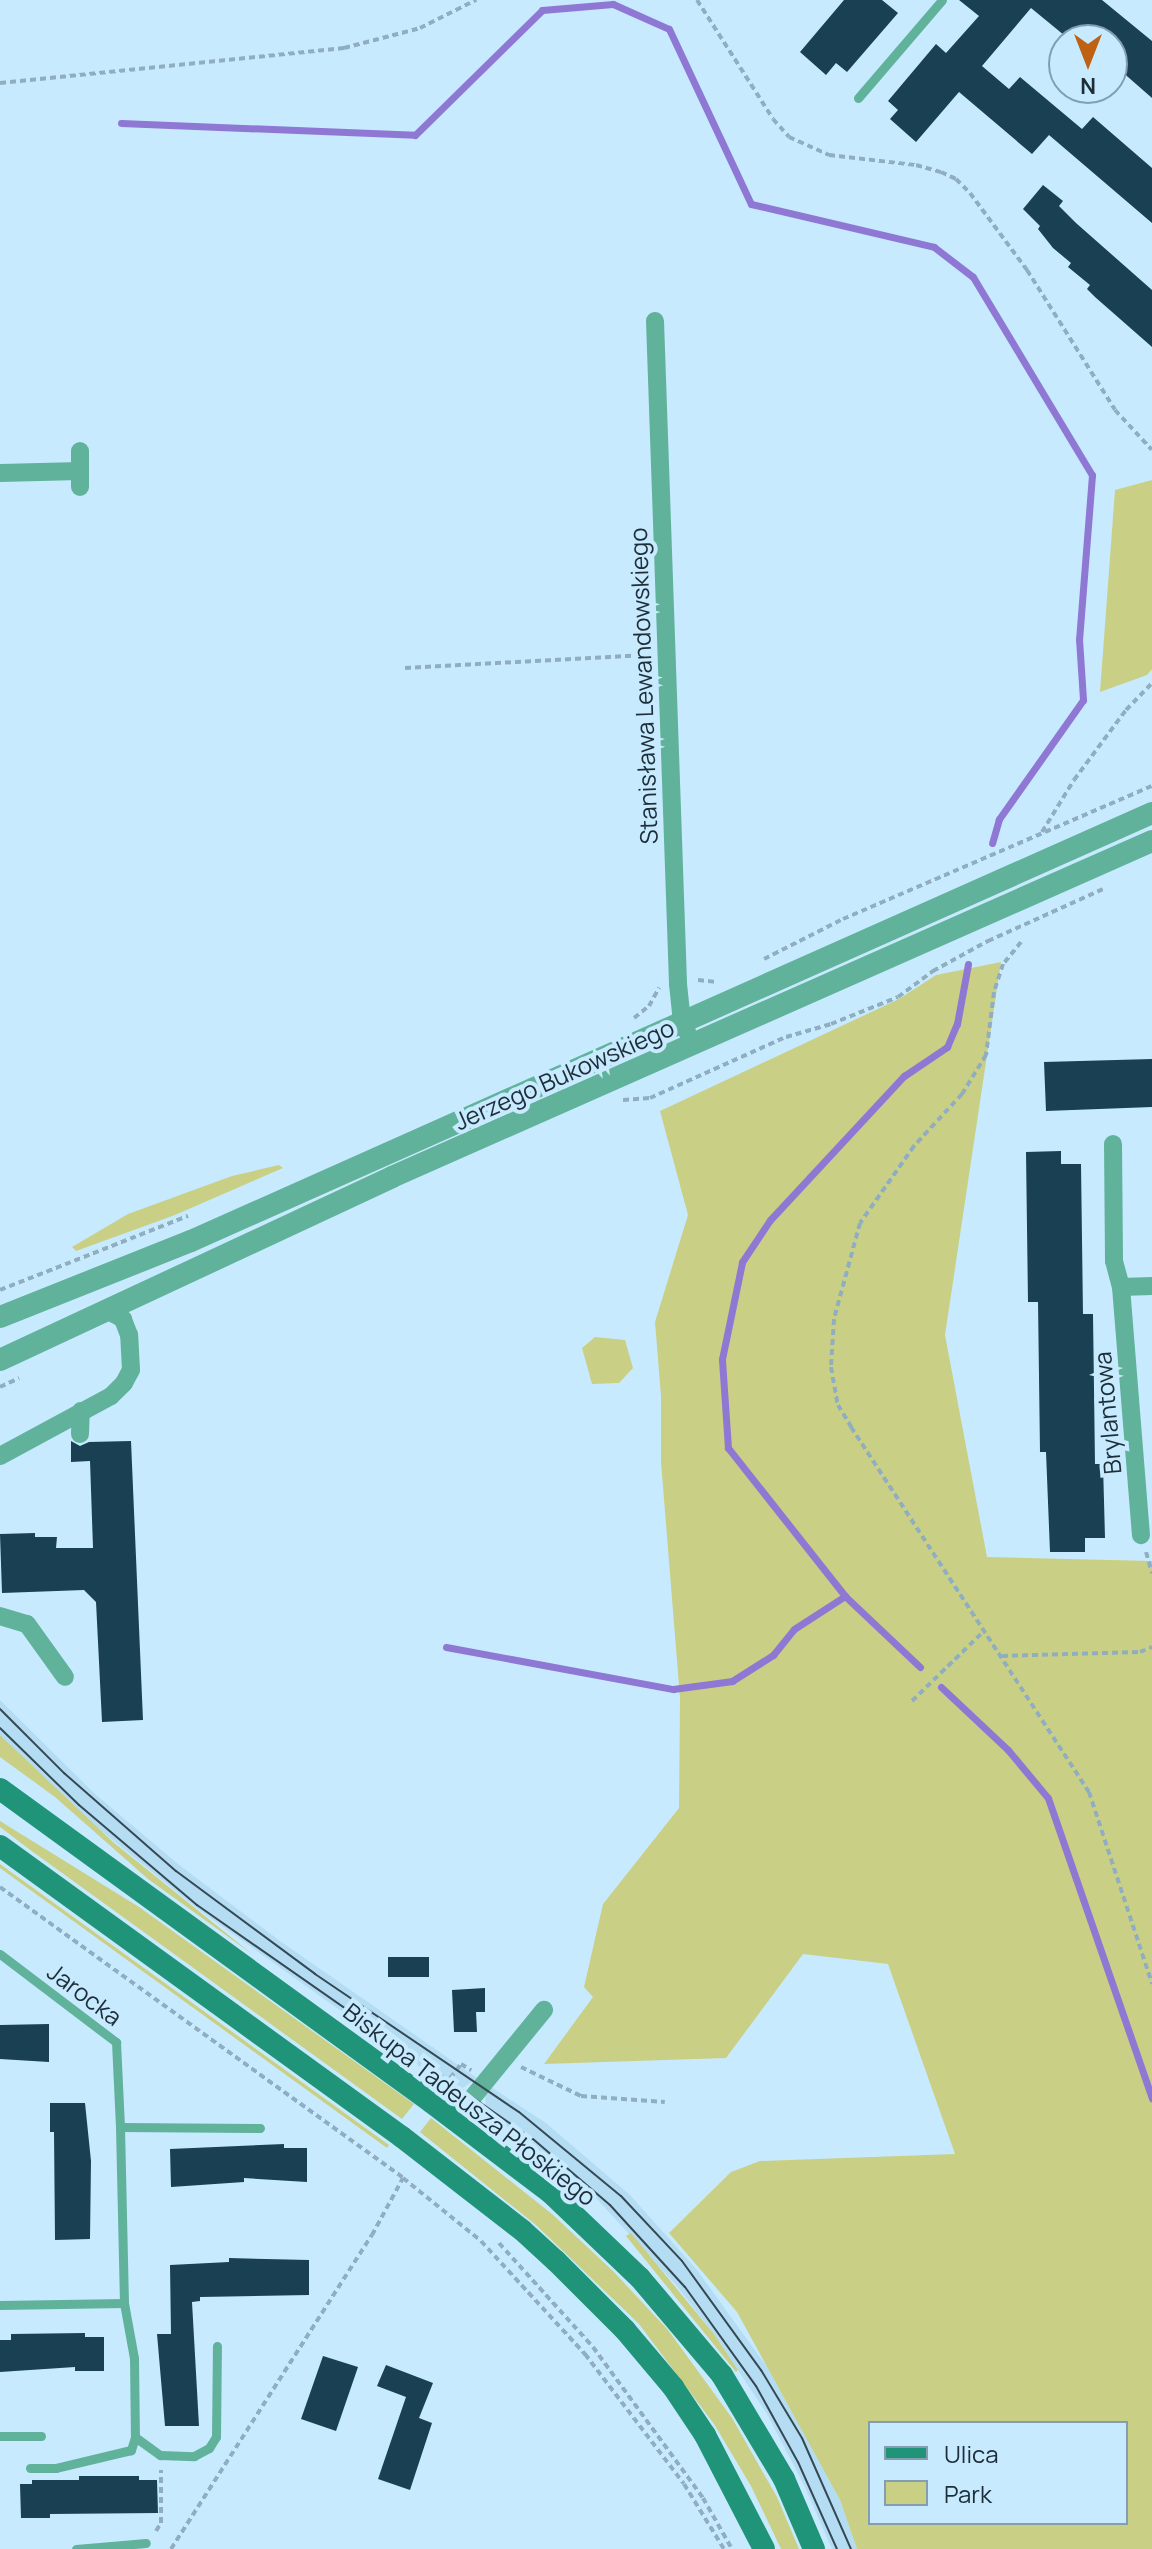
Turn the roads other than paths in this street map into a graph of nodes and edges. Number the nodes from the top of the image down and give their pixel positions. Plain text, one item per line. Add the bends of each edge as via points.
1 (942, 0) edge
2 (858, 98) dead end
3 (655, 321) dead end
4 (80, 451) dead end
5 (0, 473) edge
6 (1152, 813) edge
7 (1152, 841) edge
8 (682, 1020) junction
9 (693, 1046) junction
10 (1113, 1144) dead end
11 (1152, 1286) edge
12 (1121, 1287) junction
13 (107, 1310) junction
14 (0, 1317) edge
15 (0, 1360) edge
16 (81, 1411) junction
17 (80, 1434) dead end
18 (0, 1456) edge
19 (1141, 1535) dead end
20 (0, 1616) edge
21 (65, 1677) dead end
22 (0, 1789) edge
23 (0, 1846) edge
24 (0, 1954) edge
25 (544, 2010) dead end
26 (455, 2119) junction
27 (120, 2127) junction
28 (260, 2128) dead end
29 (124, 2303) junction
30 (0, 2305) edge
31 (217, 2346) dead end
32 (0, 2436) edge
33 (41, 2436) dead end
34 (135, 2437) junction
35 (30, 2468) dead end
36 (146, 2543) road end
37 (76, 2549) edge
38 (764, 2549) edge
39 (814, 2549) edge

1 - 2 lane
3 - 8 street, Stanisława Lewandowskiego
4 - 5 street via 80,479
6 - 8 street, Jerzego Bukowskiego
7 - 9 street, Jerzego Bukowskiego
8 - 9 street, Stanisława Lewandowskiego
8 - 14 street, Jerzego Bukowskiego via 191,1241
9 - 13 street, Jerzego Bukowskiego via 392,1177
10 - 12 street, Brylantowa via 1114,1261
11 - 12 street
12 - 19 street, Brylantowa
13 - 15 street, Jerzego Bukowskiego
13 - 16 street via 123,1319 131,1370 111,1396
16 - 17 street
16 - 18 street
20 - 21 street via 27,1624
22 - 26 main road, Biskupa Tadeusza Płoskiego
23 - 38 main road via 402,2137 556,2261 673,2387 705,2435
24 - 27 lane, Jarocka via 116,2042
25 - 26 street
26 - 39 main road, Biskupa Tadeusza Płoskiego via 551,2193 680,2321 757,2431
27 - 28 lane
27 - 29 lane, Jarocka
29 - 30 lane
29 - 34 lane, Jarocka via 134,2358
31 - 34 lane via 216,2437 209,2448 194,2456 160,2455
32 - 33 lane
34 - 35 lane via 131,2450 112,2456
36 - 37 lane

